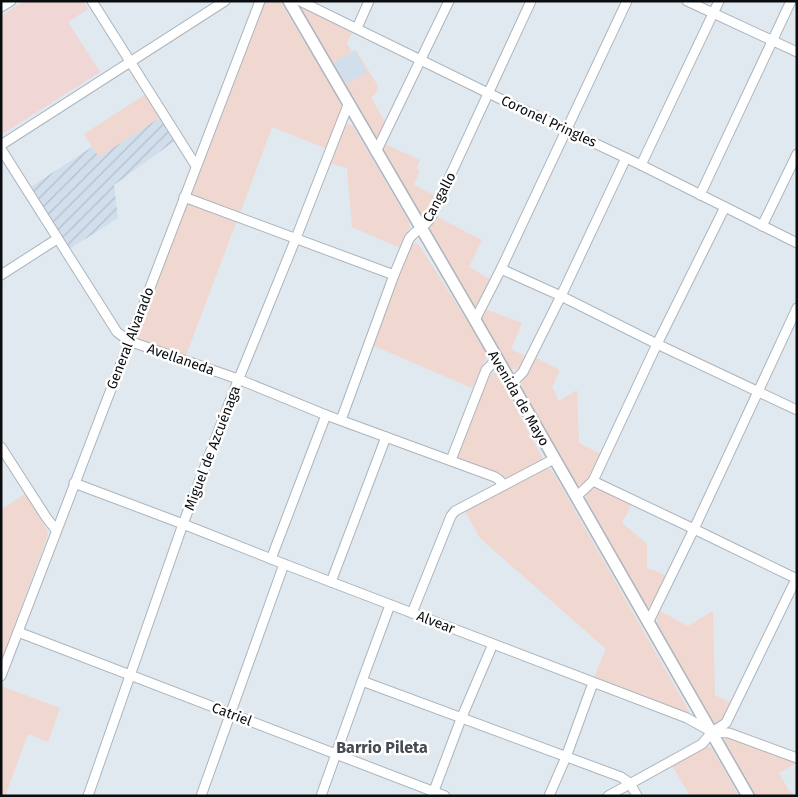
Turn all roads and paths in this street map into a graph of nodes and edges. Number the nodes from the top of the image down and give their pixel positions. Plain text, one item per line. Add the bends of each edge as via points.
1 (11, 1) edge
2 (92, 1) edge
3 (225, 1) edge
4 (260, 1) edge
5 (289, 1) edge
6 (300, 1) edge
7 (369, 1) edge
8 (449, 1) edge
9 (531, 1) edge
10 (627, 1) edge
11 (687, 1) edge
12 (719, 1) edge
13 (791, 1) edge
14 (1, 7) edge
15 (713, 14) junction
16 (357, 28) junction
17 (773, 40) junction
18 (797, 52) edge
19 (421, 60) junction
20 (130, 62) junction
21 (488, 93) junction
22 (348, 105) junction
23 (566, 129) junction
24 (1, 145) edge
25 (1, 148) edge
26 (376, 152) junction
27 (797, 154) edge
28 (626, 158) junction
29 (641, 165) junction
30 (196, 166) junction
31 (700, 195) junction
32 (184, 197) junction
33 (725, 207) junction
34 (762, 226) junction
35 (421, 228) junction
36 (296, 238) junction
37 (57, 239) junction
38 (797, 243) edge
39 (501, 269) junction
40 (394, 275) junction
41 (1, 276) edge
42 (561, 296) junction
43 (797, 308) edge
44 (475, 320) junction
45 (129, 341) junction
46 (657, 344) junction
47 (497, 360) junction
48 (238, 379) junction
49 (511, 384) junction
50 (758, 391) junction
51 (797, 410) edge
52 (326, 415) junction
53 (341, 420) junction
54 (386, 437) junction
55 (1, 447) edge
56 (554, 459) junction
57 (451, 460) junction
58 (593, 482) junction
59 (74, 483) junction
60 (504, 485) junction
61 (576, 497) junction
62 (184, 524) junction
63 (694, 529) junction
64 (56, 530) junction
65 (271, 559) junction
66 (284, 564) junction
67 (796, 578) edge
68 (332, 582) junction
69 (390, 605) junction
70 (412, 613) junction
71 (648, 622) junction
72 (18, 632) junction
73 (493, 644) junction
74 (130, 674) junction
75 (1, 676) edge
76 (362, 681) junction
77 (593, 683) junction
78 (230, 713) junction
79 (461, 718) junction
80 (712, 732) junction
81 (335, 754) junction
82 (566, 757) junction
83 (797, 758) edge
84 (630, 783) junction
85 (432, 794) edge
86 (88, 796) edge
87 (201, 796) edge
88 (321, 796) edge
89 (445, 796) edge
90 (549, 796) edge
91 (608, 796) edge
92 (637, 796) edge
93 (748, 796) edge

1 - 14 street
2 - 20 street
3 - 20 street
4 - 30 street, General Alvarado
5 - 22 main road, Avenida de Mayo
6 - 16 street, Coronel Pringles
7 - 16 street
8 - 19 street
9 - 21 street, Cangallo
10 - 23 street
11 - 15 street
12 - 15 street
13 - 17 street
15 - 17 street
15 - 29 street
16 - 19 street, Coronel Pringles
17 - 18 street
17 - 31 street
19 - 21 street, Coronel Pringles
19 - 26 street
20 - 24 street
20 - 30 street
21 - 23 street, Coronel Pringles
21 - 35 street, Cangallo via 431,217
22 - 26 main road, Avenida de Mayo
22 - 36 street, Miguel de Azcuénaga
23 - 28 street, Coronel Pringles
23 - 39 street
25 - 37 street, Avellaneda
26 - 35 main road, Avenida de Mayo
27 - 34 street
28 - 29 street, Coronel Pringles
28 - 42 street
29 - 31 street, Coronel Pringles
30 - 32 street, General Alvarado
31 - 33 street, Coronel Pringles
32 - 36 street
32 - 45 street, General Alvarado
33 - 34 street, Coronel Pringles
33 - 46 street
34 - 38 street, Coronel Pringles
35 - 40 street, Cangallo via 409,239
35 - 44 main road, Avenida de Mayo
36 - 40 street
36 - 48 street, Miguel de Azcuénaga
37 - 41 street
37 - 45 street, Avellaneda via 117,332
39 - 42 street
39 - 44 street
40 - 53 street, Cangallo
42 - 46 street
42 - 49 street via 523,372
43 - 50 street
44 - 47 main road, Avenida de Mayo
45 - 48 street, Avellaneda
45 - 59 street, General Alvarado
46 - 50 street
46 - 58 street
47 - 49 main road, Avenida de Mayo
47 - 57 street via 486,370
48 - 52 street, Avellaneda
48 - 62 street, Miguel de Azcuénaga
49 - 56 main road, Avenida de Mayo
50 - 51 street
50 - 63 street
52 - 53 street, Avellaneda
52 - 65 street
53 - 54 street, Avellaneda
54 - 57 street, Avellaneda
54 - 68 street
55 - 64 street
56 - 60 street
56 - 61 main road, Avenida de Mayo
57 - 60 street, Avellaneda via 494,477
58 - 61 street
58 - 63 street
59 - 62 street, Alvear
59 - 64 street, General Alvarado
60 - 70 street via 458,508 451,516
61 - 71 main road, Avenida de Mayo
62 - 65 street, Alvear
62 - 74 street, Miguel de Azcuénaga
63 - 67 street
63 - 71 street
64 - 72 street, General Alvarado
65 - 66 street, Alvear
66 - 68 street, Alvear
66 - 78 street
67 - 80 street via 726,723
68 - 69 street, Alvear
69 - 70 street, Alvear
69 - 76 street
70 - 73 street, Alvear
71 - 80 main road, Avenida de Mayo
72 - 74 street, Catriel
72 - 75 street, General Alvarado
73 - 77 street, Alvear
73 - 79 street
74 - 78 street, Catriel
74 - 86 street, Miguel de Azcuénaga
76 - 79 street
76 - 81 street
77 - 80 street, Alvear via 688,718
77 - 82 street
78 - 81 street, Catriel
78 - 87 street
79 - 82 street
79 - 85 street
80 - 83 street, Alvear via 729,733
80 - 84 street via 702,744
80 - 93 main road, Avenida de Mayo
81 - 85 street, Catriel
81 - 88 street
82 - 84 street
82 - 90 street
84 - 91 street
84 - 92 street
85 - 89 street, Catriel

